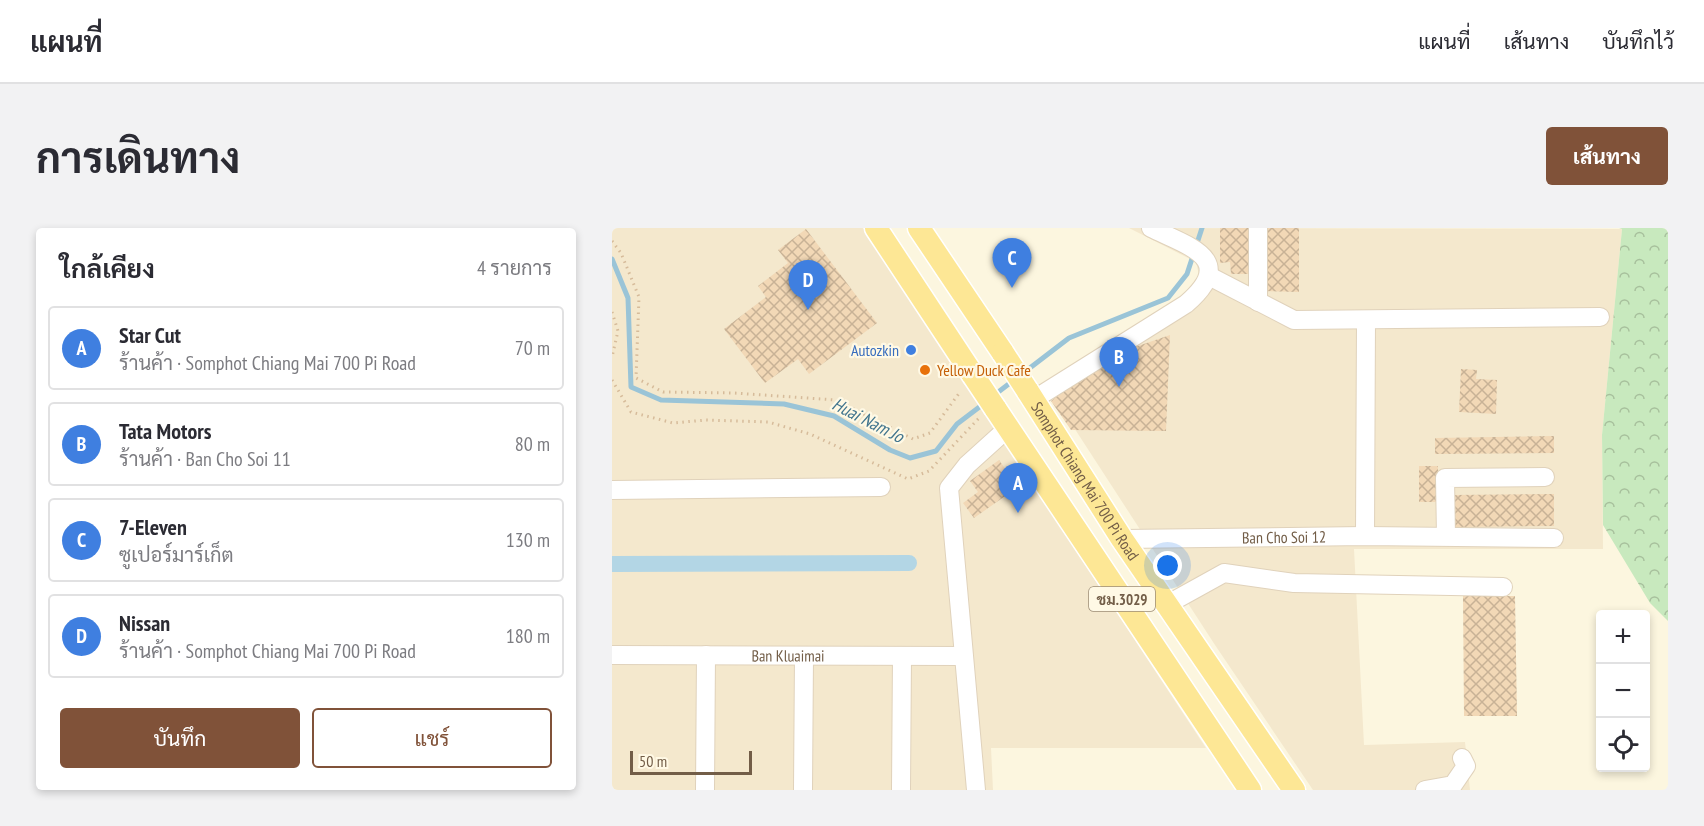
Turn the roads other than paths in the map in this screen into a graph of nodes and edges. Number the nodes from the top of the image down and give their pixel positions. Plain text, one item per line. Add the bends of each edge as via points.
1 (876, 228) edge
2 (919, 228) edge
3 (1151, 228) edge
4 (1258, 228) edge
5 (1209, 276) junction
6 (1258, 302) junction
7 (1600, 317) dead end
8 (1366, 320) junction
9 (1030, 395) junction
10 (1008, 428) junction
11 (1545, 477) dead end
12 (881, 487) dead end
13 (612, 490) edge
14 (1365, 536) junction
15 (1446, 536) junction
16 (1554, 538) dead end
17 (1122, 539) junction
18 (1503, 587) dead end
19 (1168, 604) junction
20 (612, 655) edge
21 (706, 655) junction
22 (804, 656) junction
23 (902, 656) junction
24 (963, 656) junction
25 (1462, 758) dead end
26 (705, 790) edge
27 (803, 790) edge
28 (902, 790) edge
29 (976, 790) edge
30 (1250, 790) edge
31 (1294, 790) edge
32 (1425, 790) edge

1 - 10 main road, Somphot Chiang Mai 700 Pi Road / ชม.3029, bridge via 967,383 995,408
2 - 9 main road, Somphot Chiang Mai 700 Pi Road / ชม.3029, bridge
3 - 5 street via 1202,253 1209,265
4 - 6 street
5 - 6 street
5 - 9 street via 1204,289 1186,304
6 - 8 street via 1294,320
7 - 8 street
8 - 14 street
9 - 17 main road, Somphot Chiang Mai 700 Pi Road / ชม.3029
10 - 24 street via 948,488
10 - 30 main road, Somphot Chiang Mai 700 Pi Road / ชม.3029
11 - 15 street via 1445,478
12 - 13 street
14 - 15 street, Ban Cho Soi 12
14 - 17 street, Ban Cho Soi 12
15 - 16 street, Ban Cho Soi 12
17 - 19 main road, Somphot Chiang Mai 700 Pi Road / ชม.3029
18 - 19 street via 1294,583 1224,573
19 - 31 main road, Somphot Chiang Mai 700 Pi Road / ชม.3029
20 - 21 street, Ban Kluaimai
21 - 22 street, Ban Kluaimai
21 - 26 street
22 - 23 street, Ban Kluaimai
22 - 27 street
23 - 24 street, Ban Kluaimai
23 - 28 street
24 - 29 street
25 - 32 street via 1466,766 1453,785

